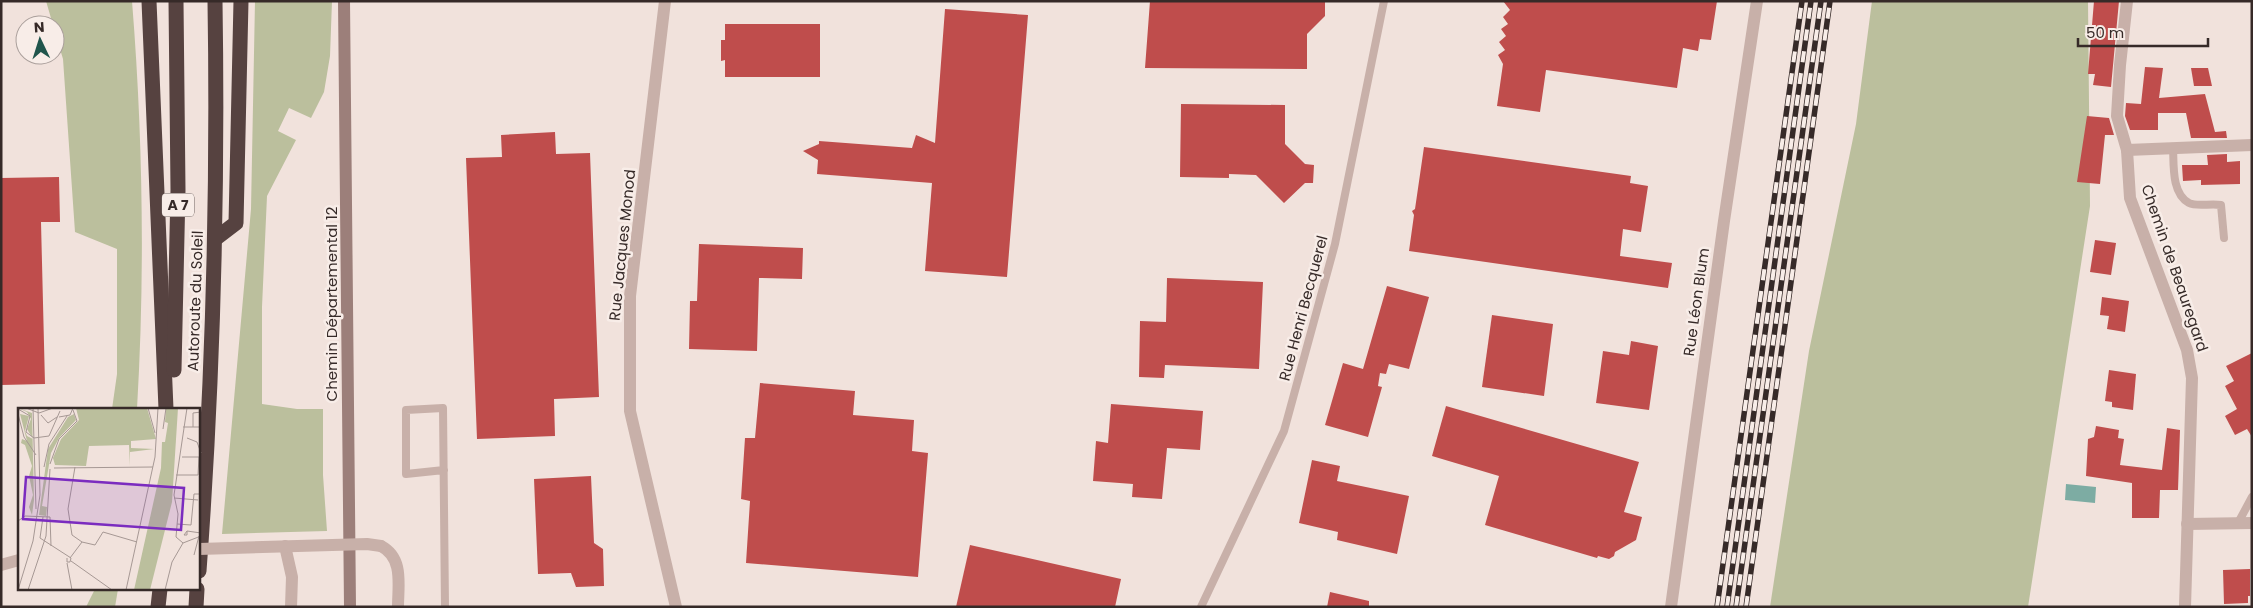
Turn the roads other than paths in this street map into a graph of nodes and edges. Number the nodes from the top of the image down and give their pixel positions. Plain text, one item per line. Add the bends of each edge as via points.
1 (149, 1) edge
2 (176, 1) edge
3 (215, 1) edge
4 (241, 1) edge
5 (344, 1) edge
6 (666, 1) edge
7 (1384, 1) edge
8 (1757, 1) edge
9 (2127, 1) edge
10 (2252, 145) edge
11 (2173, 147) junction
12 (2127, 150) junction
13 (215, 238) junction
14 (2224, 238) dead end
15 (166, 408) edge
16 (172, 408) edge
17 (444, 470) junction
18 (2252, 497) edge
19 (2252, 522) edge
20 (2238, 523) junction
21 (2187, 524) junction
22 (285, 546) junction
23 (200, 548) edge
24 (200, 558) edge
25 (18, 560) edge
26 (1, 564) edge
27 (160, 590) edge
28 (197, 590) edge
29 (158, 607) edge
30 (196, 607) edge
31 (291, 607) edge
32 (350, 607) edge
33 (398, 607) edge
34 (446, 607) edge
35 (676, 607) edge
36 (1201, 607) edge
37 (1671, 607) edge
38 (2184, 607) edge

1 - 15 highway
2 - 16 highway, Autoroute du Soleil / A 7 via 178,190
3 - 13 highway, Autoroute du Soleil / A 7
4 - 13 highway via 236,223
5 - 32 main road, Chemin Départemental 12
6 - 35 street, Rue Jacques Monod via 630,296 630,411
7 - 36 lane, Rue Henri Becquerel via 1335,244 1284,431
8 - 37 street, Rue Léon Blum
9 - 12 street, Chemin de Beauregard via 2117,116
10 - 11 street
11 - 12 street
11 - 14 lane via 2179,194 2191,204 2220,205
12 - 21 street, Chemin de Beauregard via 2130,198 2188,350 2191,366
13 - 24 highway, Autoroute du Soleil / A 7 via 207,470
17 - 17 lane via 443,408 406,410 406,474
17 - 34 lane
18 - 20 lane
19 - 20 street
20 - 21 street
21 - 38 street, Chemin de Beauregard
22 - 23 street, bridge
22 - 31 street via 292,577
22 - 33 street, bridge via 382,546 391,552 398,565
25 - 26 street
27 - 29 highway
28 - 30 highway

